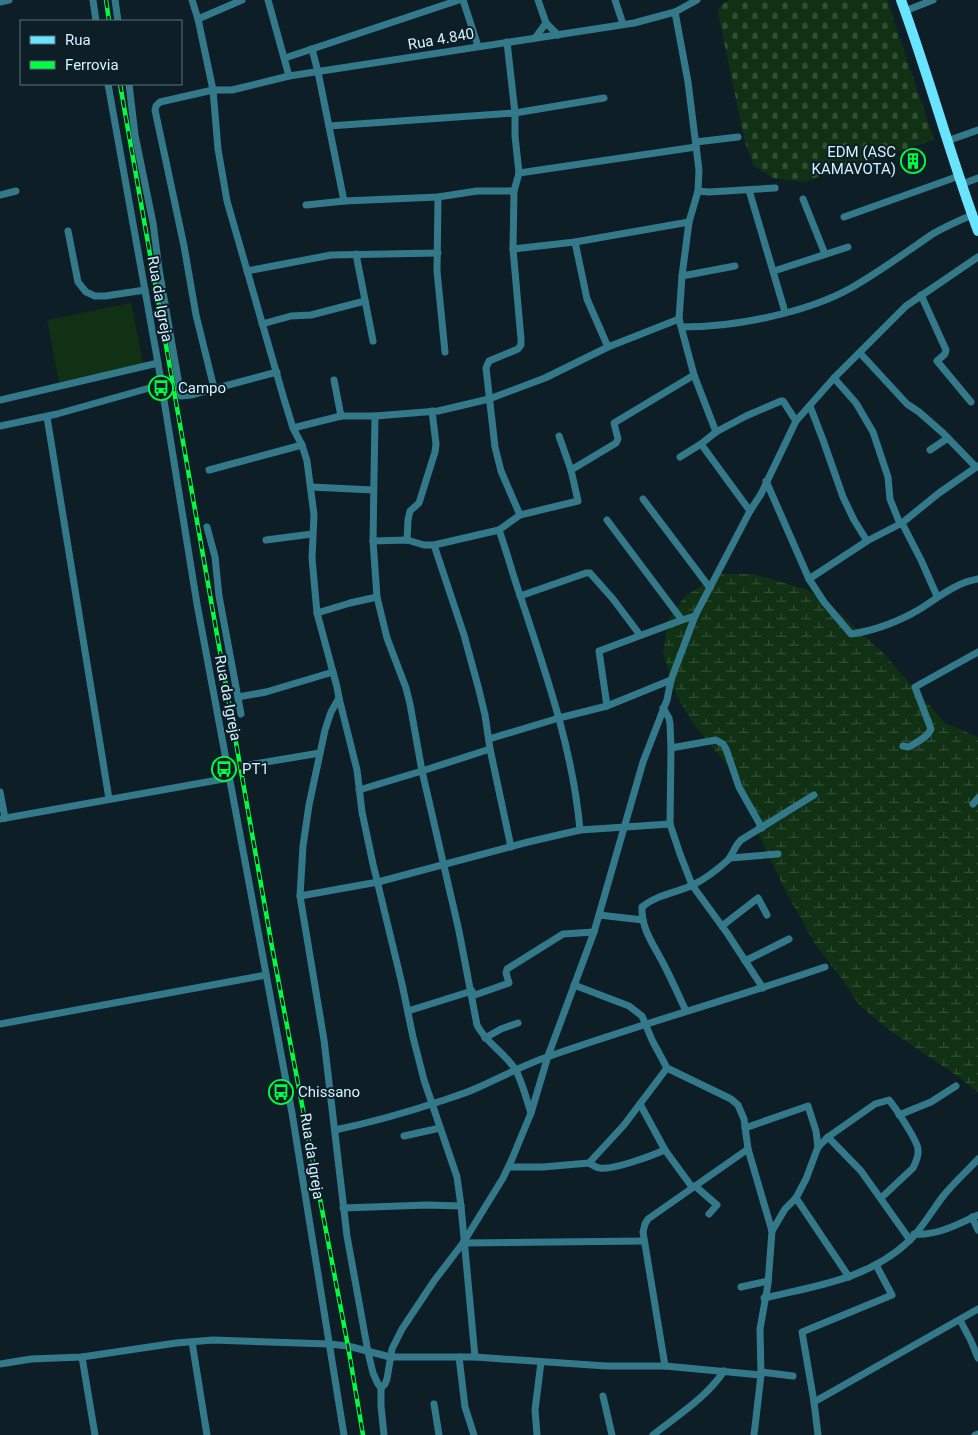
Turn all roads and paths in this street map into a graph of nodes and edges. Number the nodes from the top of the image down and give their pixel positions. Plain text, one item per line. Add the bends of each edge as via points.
1 (9, 0) edge
2 (93, 0) edge
3 (115, 0) edge
4 (192, 0) edge
5 (242, 0) edge
6 (268, 0) edge
7 (461, 0) edge
8 (538, 0) edge
9 (615, 0) edge
10 (697, 0) edge
11 (901, 0) edge
12 (933, 0) edge
13 (0, 2) edge
14 (905, 11) junction
15 (675, 12) junction
16 (198, 19) junction
17 (96, 20) edge
18 (118, 20) edge
19 (546, 23) junction
20 (622, 24) junction
21 (558, 35) junction
22 (535, 38) junction
23 (507, 42) junction
24 (478, 46) junction
25 (312, 49) junction
26 (285, 58) junction
27 (318, 72) junction
28 (289, 76) junction
29 (108, 85) edge
30 (129, 85) edge
31 (212, 90) junction
32 (604, 98) dead end
33 (515, 113) junction
34 (329, 126) junction
35 (978, 130) edge
36 (738, 137) dead end
37 (946, 141) junction
38 (696, 144) junction
39 (519, 173) junction
40 (978, 178) edge
41 (960, 180) junction
42 (775, 188) dead end
43 (749, 190) junction
44 (16, 191) dead end
45 (514, 191) junction
46 (698, 191) junction
47 (0, 195) edge
48 (438, 196) junction
49 (803, 199) dead end
50 (344, 201) junction
51 (306, 205) dead end
52 (972, 215) junction
53 (844, 217) dead end
54 (689, 222) junction
55 (68, 231) dead end
56 (978, 231) edge
57 (574, 242) junction
58 (848, 247) dead end
59 (513, 249) junction
60 (438, 253) junction
61 (356, 254) junction
62 (824, 254) junction
63 (978, 257) edge
64 (735, 266) dead end
65 (247, 271) junction
66 (774, 271) junction
67 (682, 276) junction
68 (145, 290) junction
69 (921, 295) junction
70 (365, 301) junction
71 (785, 312) junction
72 (679, 320) junction
73 (262, 324) junction
74 (682, 328) junction
75 (372, 341) dead end
76 (608, 347) junction
77 (445, 352) dead end
78 (860, 353) junction
79 (158, 363) junction
80 (277, 372) junction
81 (694, 375) junction
82 (834, 378) junction
83 (334, 380) dead end
84 (160, 384) junction
85 (214, 388) junction
86 (489, 399) junction
87 (0, 400) edge
88 (970, 402) dead end
89 (810, 406) junction
90 (432, 411) junction
91 (341, 416) junction
92 (374, 416) junction
93 (48, 417) junction
94 (796, 421) junction
95 (0, 426) edge
96 (293, 428) junction
97 (716, 432) junction
98 (559, 436) dead end
99 (948, 438) junction
100 (701, 444) junction
101 (302, 445) junction
102 (930, 450) dead end
103 (680, 457) dead end
104 (977, 466) edge
105 (209, 470) dead end
106 (571, 470) junction
107 (766, 481) junction
108 (312, 488) junction
109 (374, 490) junction
110 (643, 498) dead end
111 (750, 510) junction
112 (520, 516) junction
113 (607, 520) dead end
114 (901, 524) junction
115 (207, 527) dead end
116 (499, 530) junction
117 (312, 534) junction
118 (266, 540) dead end
119 (407, 540) junction
120 (373, 541) junction
121 (867, 541) junction
122 (434, 545) junction
123 (809, 579) junction
124 (978, 579) edge
125 (710, 588) junction
126 (520, 596) junction
127 (937, 596) junction
128 (377, 597) junction
129 (317, 613) junction
130 (695, 616) junction
131 (682, 620) junction
132 (640, 636) junction
133 (978, 652) edge
134 (333, 672) junction
135 (671, 680) junction
136 (238, 697) junction
137 (339, 698) junction
138 (607, 706) junction
139 (663, 708) junction
140 (241, 714) dead end
141 (559, 718) junction
142 (489, 739) junction
143 (903, 746) dead end
144 (671, 748) junction
145 (490, 749) junction
146 (320, 753) junction
147 (248, 765) dead end
148 (422, 771) junction
149 (229, 778) junction
150 (360, 790) junction
151 (0, 792) edge
152 (814, 795) dead end
153 (109, 799) junction
154 (3, 818) edge
155 (670, 824) junction
156 (624, 827) junction
157 (762, 828) junction
158 (580, 830) junction
159 (511, 847) junction
160 (778, 854) dead end
161 (730, 858) junction
162 (443, 864) junction
163 (378, 882) junction
164 (692, 885) junction
165 (300, 896) junction
166 (599, 915) junction
167 (767, 915) dead end
168 (643, 920) junction
169 (722, 926) junction
170 (594, 932) junction
171 (788, 939) dead end
172 (745, 961) junction
173 (825, 967) dead end
174 (266, 975) junction
175 (574, 985) junction
176 (763, 988) junction
177 (472, 994) junction
178 (408, 1011) junction
179 (686, 1011) junction
180 (0, 1024) edge
181 (518, 1024) dead end
182 (645, 1024) junction
183 (485, 1038) junction
184 (548, 1056) junction
185 (667, 1068) junction
186 (516, 1070) junction
187 (956, 1086) dead end
188 (432, 1104) junction
189 (640, 1104) junction
190 (531, 1113) junction
191 (900, 1115) junction
192 (440, 1128) junction
193 (745, 1128) junction
194 (335, 1130) junction
195 (404, 1136) dead end
196 (828, 1137) junction
197 (818, 1146) junction
198 (748, 1149) junction
199 (665, 1150) junction
200 (978, 1159) edge
201 (589, 1163) junction
202 (509, 1167) junction
203 (694, 1186) junction
204 (796, 1198) junction
205 (881, 1198) junction
206 (461, 1206) junction
207 (343, 1208) junction
208 (709, 1214) dead end
209 (975, 1216) edge
210 (978, 1230) edge
211 (772, 1231) junction
212 (912, 1237) junction
213 (644, 1241) junction
214 (463, 1243) junction
215 (876, 1265) junction
216 (849, 1277) junction
217 (768, 1281) junction
218 (740, 1287) dead end
219 (764, 1298) junction
220 (978, 1309) edge
221 (960, 1320) junction
222 (192, 1342) junction
223 (328, 1344) junction
224 (368, 1352) junction
225 (82, 1357) junction
226 (390, 1357) junction
227 (459, 1357) junction
228 (475, 1357) junction
229 (978, 1358) edge
230 (540, 1362) junction
231 (0, 1364) edge
232 (665, 1366) junction
233 (724, 1371) junction
234 (761, 1373) junction
235 (793, 1376) dead end
236 (381, 1388) junction
237 (602, 1396) dead end
238 (814, 1402) junction
239 (434, 1404) dead end
240 (95, 1435) edge
241 (207, 1435) edge
242 (344, 1435) edge
243 (384, 1435) edge
244 (439, 1435) edge
245 (474, 1435) edge
246 (537, 1435) edge
247 (612, 1435) edge
248 (653, 1435) edge
249 (754, 1435) edge
250 (818, 1435) edge

1 - 13 street
2 - 17 street
3 - 18 street
4 - 16 street
5 - 16 street
6 - 26 street
7 - 24 street
7 - 25 street
8 - 19 street
9 - 20 street
10 - 15 street, Rua 4.840
11 - 14 street
12 - 14 street
14 - 37 street
15 - 20 street, Rua 4.840
15 - 38 street
16 - 31 street
19 - 21 street
19 - 22 street
20 - 21 street, Rua 4.840
21 - 22 street, Rua 4.840
22 - 23 street, Rua 4.840
23 - 24 street, Rua 4.840
23 - 33 street
24 - 27 street, Rua 4.840
25 - 26 street
25 - 27 street
26 - 28 street
27 - 28 street, Rua 4.840
27 - 34 street
28 - 31 street, Rua 4.840 via 232,90
29 - 68 street, Rua da Igreja
30 - 85 street, Rua da Igreja via 135,135 182,396
31 - 65 street via 227,201
31 - 85 street, Rua 4.840 via 160,102 155,110
32 - 33 street
33 - 34 street
33 - 39 street
34 - 50 street
35 - 37 street
36 - 38 street
37 - 41 street
38 - 39 street
38 - 46 street
39 - 45 street
40 - 41 street
41 - 52 street
41 - 53 street
42 - 43 street
43 - 46 street
43 - 66 street
44 - 47 street
45 - 48 street
45 - 59 street
46 - 54 street
48 - 50 street
48 - 60 street
49 - 62 street
50 - 51 street
52 - 56 street
52 - 71 street via 933,234 850,289
54 - 57 street
54 - 67 street
55 - 68 street via 78,282 86,292 105,296
57 - 59 street
57 - 76 street via 587,299
58 - 62 street
59 - 86 street via 521,345 488,363
60 - 61 street
60 - 77 street
61 - 65 street via 331,255
61 - 70 street
62 - 66 street
63 - 69 street
64 - 67 street
65 - 73 street
66 - 71 street
67 - 72 street
68 - 79 street, Rua da Igreja
69 - 78 street via 888,322
69 - 88 street via 946,350 937,361
70 - 73 street
70 - 75 street
71 - 74 street via 757,319
72 - 74 street
72 - 76 street
73 - 80 street
74 - 81 street
76 - 86 street via 545,378
78 - 82 street
78 - 99 street via 907,404
79 - 84 street, Rua da Igreja
79 - 87 street
80 - 85 street
80 - 96 street
81 - 97 street
81 - 106 street via 614,423 616,443
82 - 89 street
82 - 114 street via 856,403 873,432 888,477 890,499
83 - 91 street
84 - 93 street
84 - 149 street, Rua da Igreja
86 - 90 street
86 - 112 street via 501,472
89 - 94 street
89 - 121 street via 843,497
90 - 92 street
90 - 119 street via 435,452 418,504 410,511
91 - 92 street
91 - 96 street
92 - 109 street
93 - 95 street
93 - 153 street
94 - 97 street via 783,400
94 - 107 street
96 - 101 street
97 - 100 street
98 - 106 street
99 - 102 street
99 - 104 street
100 - 103 street
100 - 111 street
101 - 105 street
101 - 108 street
104 - 114 street
106 - 112 street via 578,501
107 - 111 street
107 - 123 street
108 - 109 street
108 - 117 street
109 - 120 street
110 - 125 street
111 - 125 street
112 - 116 street
113 - 131 street
114 - 121 street
114 - 127 street
115 - 136 street
116 - 122 street
116 - 126 street
117 - 118 street
117 - 129 street
119 - 120 street
119 - 122 street
120 - 128 street
121 - 123 street
122 - 142 street via 464,635
123 - 127 street via 851,634 903,617
124 - 127 street
125 - 130 street
126 - 132 street via 590,573
126 - 141 street
128 - 129 street
128 - 148 street via 386,638 406,688
129 - 134 street
130 - 131 street
130 - 135 street
131 - 132 street
132 - 138 street via 599,651
133 - 143 street via 915,687 931,729 910,746
134 - 136 street
134 - 137 street
135 - 138 street
135 - 139 street
136 - 140 street
137 - 146 street via 331,712
137 - 150 street
138 - 141 street
139 - 144 street via 669,718
139 - 156 street
141 - 142 street
141 - 158 street via 570,763
142 - 145 street
144 - 155 street
144 - 157 street via 716,740 723,744 739,787
145 - 148 street
145 - 159 street
146 - 147 street
146 - 165 street via 303,846
148 - 150 street
148 - 162 street
149 - 153 street
149 - 174 street, Rua da Igreja
150 - 163 street
151 - 154 street
152 - 157 street
153 - 154 street
155 - 156 street
155 - 164 street
156 - 158 street
156 - 166 street
157 - 161 street via 741,840
158 - 159 street
159 - 162 street
160 - 161 street
161 - 164 street
162 - 163 street
162 - 177 street
163 - 165 street
163 - 178 street
164 - 168 street via 646,904 642,908
164 - 169 street
165 - 194 street via 317,992
166 - 168 street
166 - 170 street
167 - 169 street via 758,898
168 - 179 street
169 - 172 street
170 - 175 street
170 - 177 street via 563,934 507,969 509,983
171 - 172 street
172 - 176 street
173 - 176 street
174 - 180 street
174 - 223 street, Rua da Igreja via 292,1113
175 - 182 street via 629,1006 642,1016
175 - 184 street
176 - 179 street
177 - 178 street
177 - 183 street via 477,1025
178 - 188 street
179 - 182 street
181 - 183 street
182 - 184 street
182 - 185 street
183 - 186 street
184 - 186 street
184 - 190 street
185 - 189 street
185 - 193 street via 738,1104
186 - 188 street via 476,1089
186 - 190 street
187 - 191 street via 931,1102
188 - 192 street
188 - 194 street
189 - 199 street
189 - 201 street
190 - 202 street
191 - 196 street via 889,1100 883,1101
191 - 205 street via 918,1147 917,1162
192 - 195 street
192 - 206 street via 457,1177
193 - 197 street via 808,1106
193 - 198 street
194 - 207 street
196 - 197 street
196 - 205 street via 861,1171
197 - 204 street
198 - 203 street
198 - 211 street
199 - 201 street via 607,1168
199 - 203 street
200 - 212 street via 945,1194
201 - 202 street
202 - 214 street
203 - 208 street via 717,1206
203 - 213 street via 648,1219 643,1228
204 - 211 street
204 - 216 street
205 - 212 street
206 - 207 street
206 - 214 street
207 - 224 street
209 - 210 street
209 - 212 street via 934,1233
211 - 217 street
212 - 215 street
213 - 214 street
213 - 232 street
214 - 226 street via 402,1329
214 - 228 street
215 - 216 street
215 - 238 street via 892,1295 802,1332
216 - 219 street
217 - 218 street
217 - 219 street
219 - 234 street via 760,1329
220 - 221 street
221 - 229 street
221 - 238 street
222 - 223 street
222 - 225 street
222 - 241 street
223 - 224 street
223 - 242 street, Rua da Igreja
224 - 226 street
224 - 236 street
225 - 231 street
225 - 240 street
226 - 227 street
226 - 236 street via 387,1379
227 - 228 street
227 - 245 street via 465,1407
228 - 230 street
230 - 232 street
230 - 246 street
232 - 233 street
233 - 234 street
233 - 248 street via 707,1392
234 - 235 street
234 - 249 street
236 - 243 street
237 - 247 street
238 - 250 street
239 - 244 street

